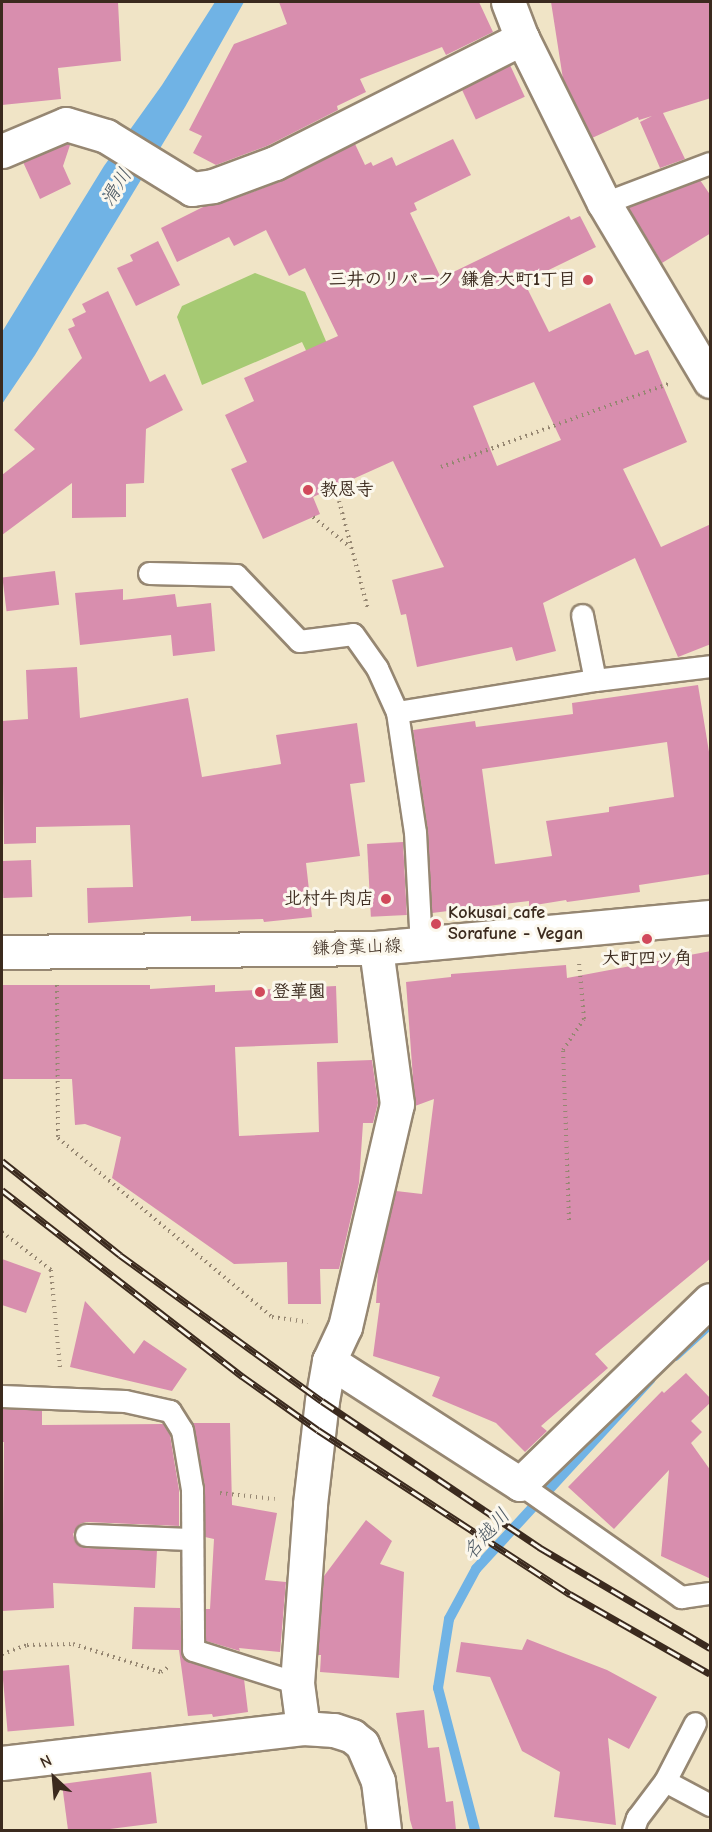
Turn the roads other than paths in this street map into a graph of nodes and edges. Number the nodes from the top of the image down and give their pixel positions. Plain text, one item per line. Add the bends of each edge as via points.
1 (508, 2) edge
2 (522, 38) junction
3 (2, 151) edge
4 (711, 163) edge
5 (604, 203) junction
6 (707, 376) edge
7 (149, 573) dead end
8 (582, 615) dead end
9 (711, 666) edge
10 (596, 680) junction
11 (397, 712) junction
12 (711, 917) edge
13 (421, 945) junction
14 (376, 948) junction
15 (2, 952) edge
16 (711, 1300) edge
17 (329, 1361) junction
18 (2, 1396) edge
19 (520, 1484) junction
20 (86, 1535) dead end
21 (192, 1539) junction
22 (711, 1593) edge
23 (297, 1683) junction
24 (695, 1723) dead end
25 (303, 1728) junction
26 (2, 1763) edge
27 (664, 1781) junction
28 (711, 1805) edge
29 (384, 1830) edge
30 (633, 1830) edge

1 - 2 street
2 - 3 street via 275,163 213,186 192,189 106,136 66,124
2 - 5 street
4 - 5 lane
5 - 6 street
7 - 11 lane via 236,575 298,640 353,634 377,668
8 - 10 lane
9 - 10 lane
10 - 11 lane
11 - 13 lane via 415,832
12 - 13 street, 鎌倉葉山線
13 - 14 street, 鎌倉葉山線
14 - 15 street, 鎌倉葉山線
14 - 17 street via 397,1104 345,1326
16 - 19 street
17 - 19 street
17 - 23 street via 310,1504
18 - 21 lane via 125,1401 170,1411 182,1430 192,1489
19 - 22 lane via 681,1597
20 - 21 lane
21 - 23 lane via 193,1650
23 - 25 street
24 - 27 lane
25 - 26 street
25 - 29 street via 334,1730 362,1744 378,1781
27 - 28 lane
27 - 30 lane via 637,1818

